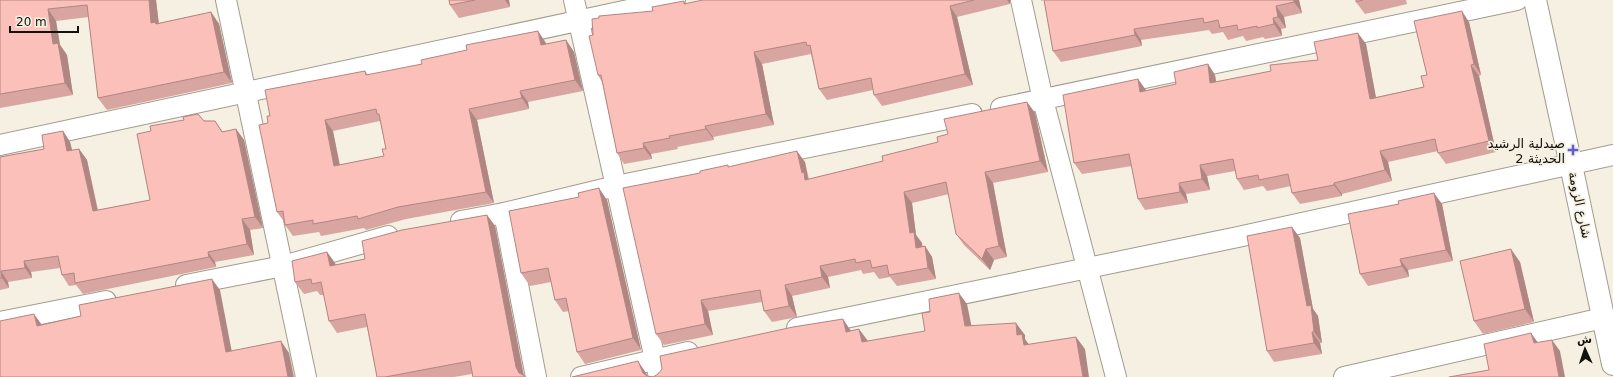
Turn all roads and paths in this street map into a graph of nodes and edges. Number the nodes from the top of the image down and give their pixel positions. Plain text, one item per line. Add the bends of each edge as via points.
1 (226, 0) edge
2 (574, 0) edge
3 (675, 0) edge
4 (1021, 0) edge
5 (1517, 0) edge
6 (1535, 0) edge
7 (578, 21) junction
8 (245, 93) junction
9 (1043, 100) junction
10 (0, 145) edge
11 (1613, 155) edge
12 (1572, 165) junction
13 (616, 186) junction
14 (504, 213) junction
15 (445, 224) edge
16 (408, 230) edge
17 (283, 266) junction
18 (1086, 269) junction
19 (167, 289) edge
20 (122, 298) edge
21 (1603, 318) junction
22 (0, 322) edge
23 (776, 332) edge
24 (707, 347) edge
25 (1613, 364) edge
26 (656, 368) edge
27 (306, 377) edge
28 (536, 377) edge
29 (581, 377) edge
30 (1116, 377) edge
31 (1344, 377) edge

1 - 8 street
2 - 7 street
3 - 7 street
4 - 9 street
5 - 9 street
6 - 12 street, شارع الزومة
7 - 8 street
7 - 13 street
8 - 10 street
8 - 17 street
9 - 13 street
9 - 18 street
11 - 12 street
12 - 18 street
12 - 21 street, شارع الزومة
13 - 14 street
13 - 26 street
14 - 15 street
14 - 28 street
16 - 17 street
17 - 19 street
17 - 27 street
18 - 23 street
18 - 30 street
20 - 22 street
21 - 25 street, شارع الزومة
21 - 31 street
24 - 26 street
26 - 29 street

